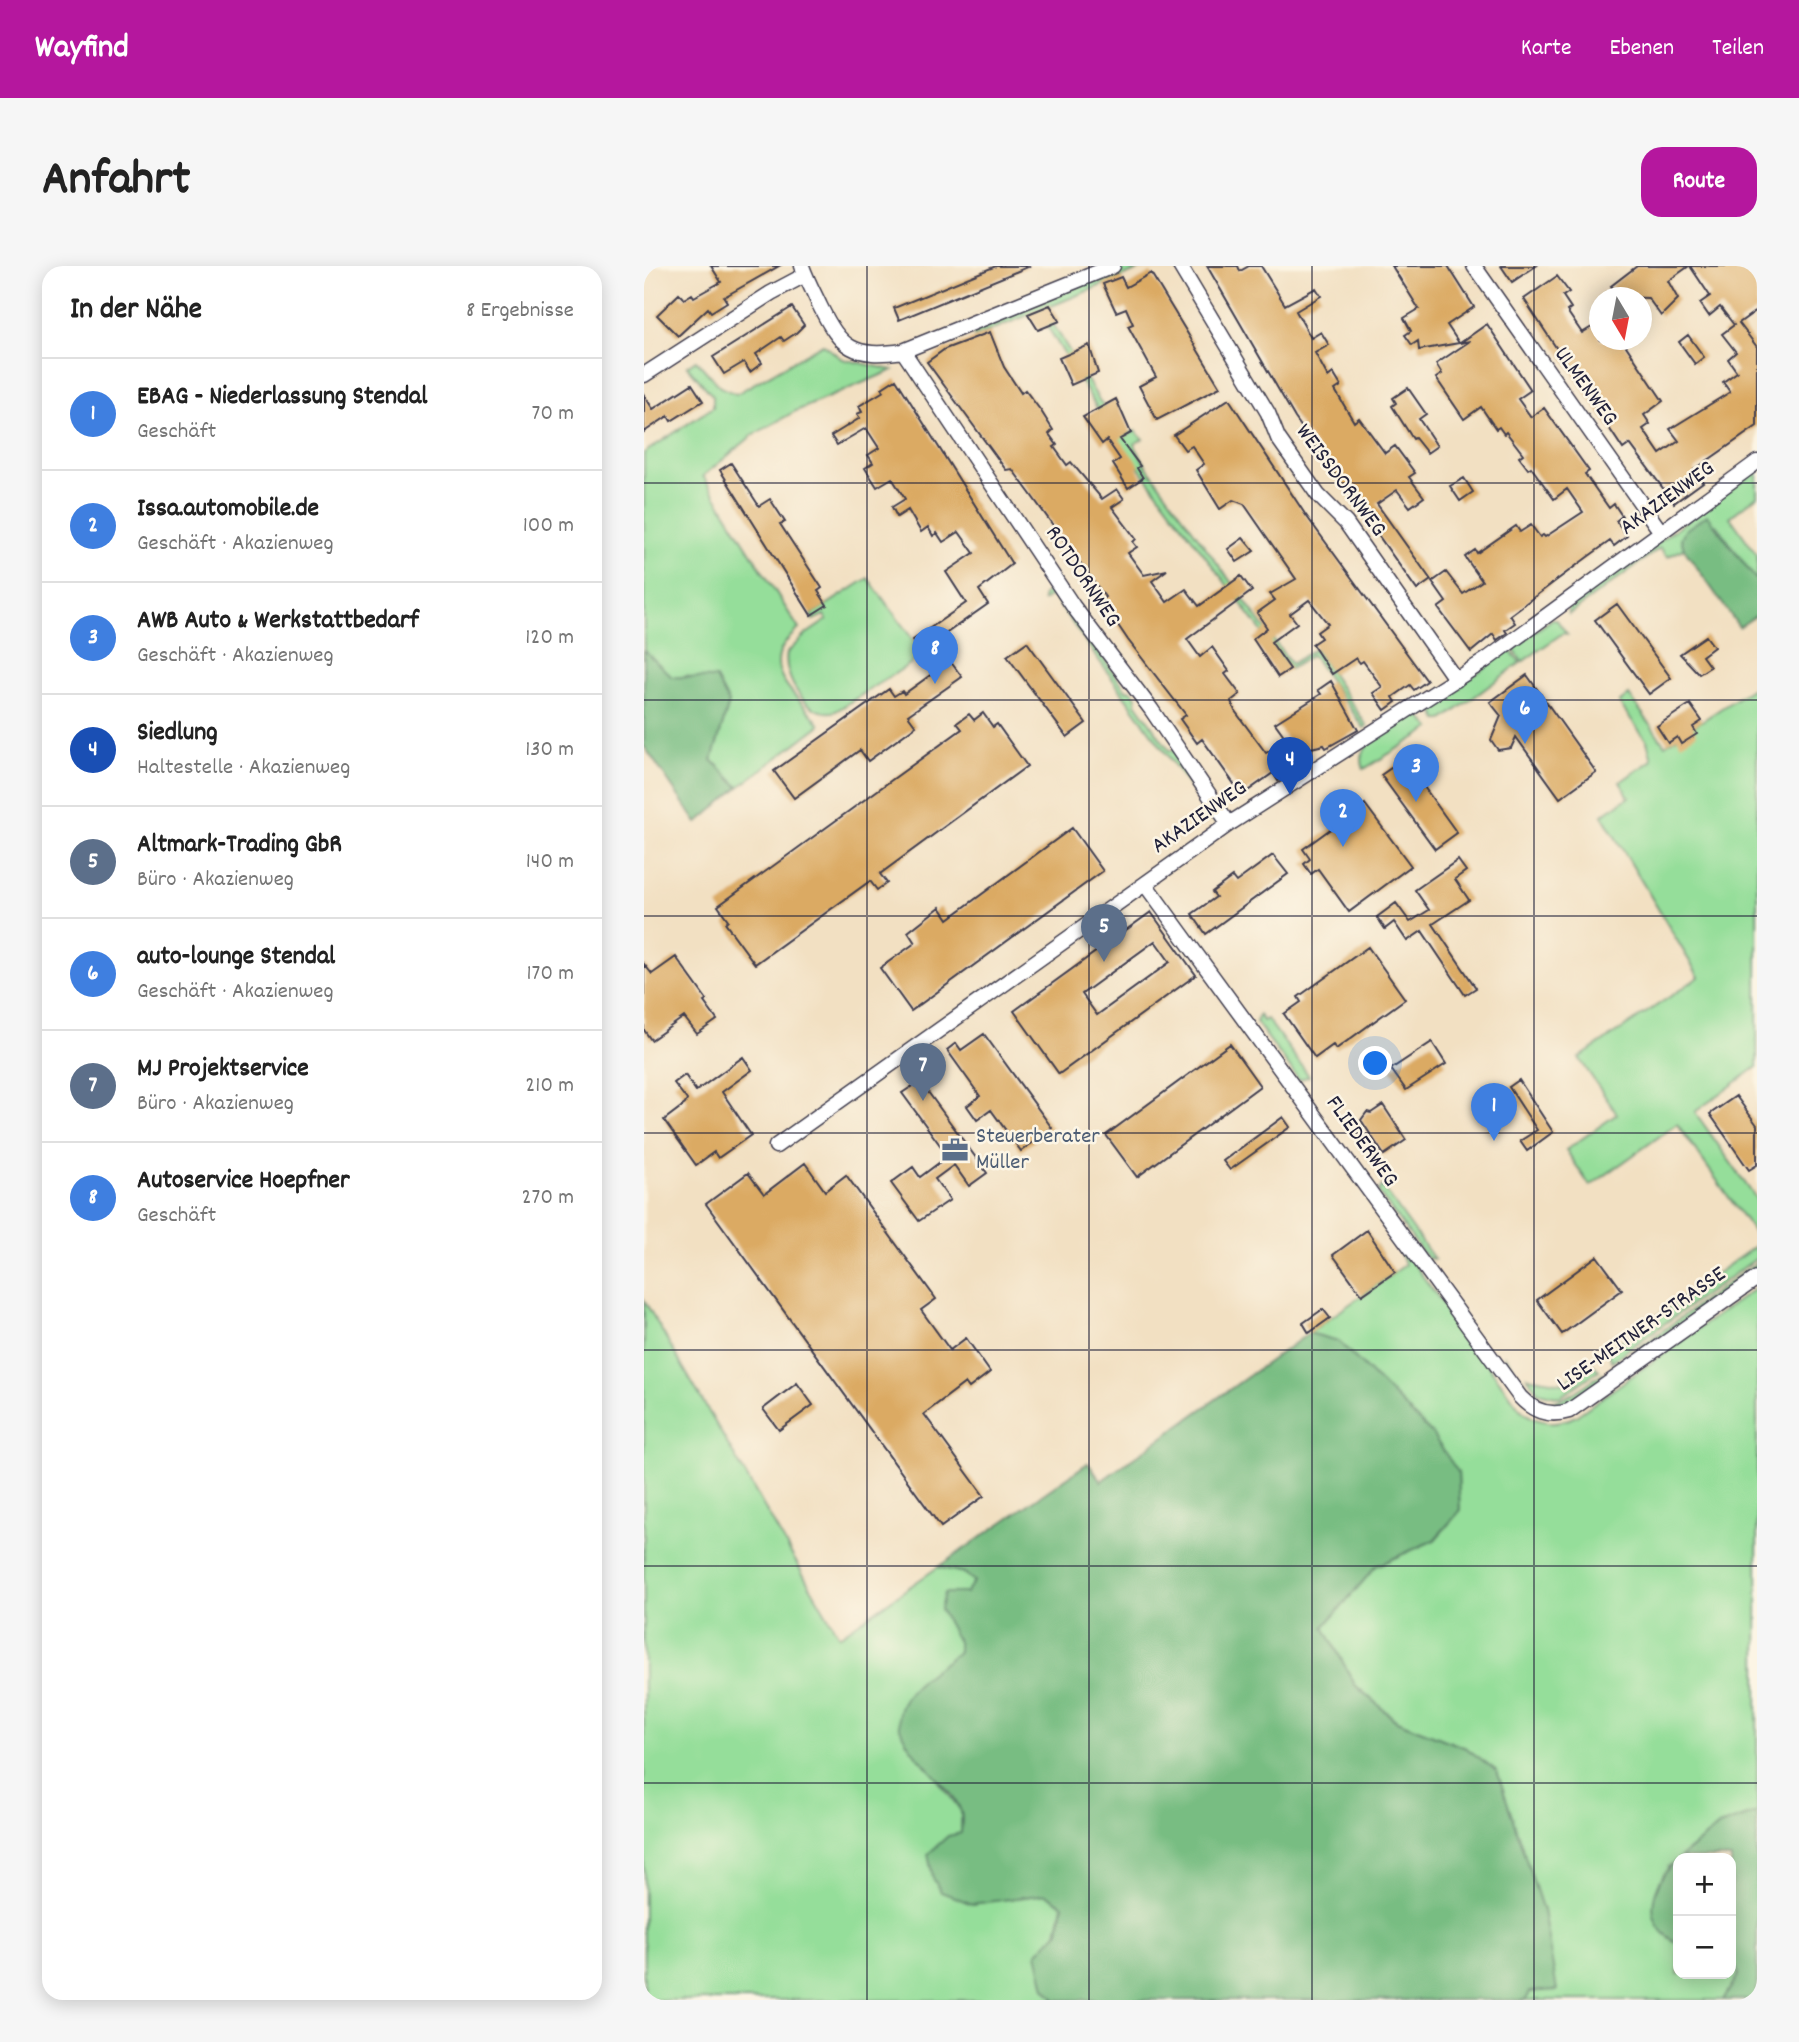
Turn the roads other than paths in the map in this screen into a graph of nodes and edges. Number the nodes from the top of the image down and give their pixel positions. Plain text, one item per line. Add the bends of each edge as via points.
1 (1113, 266) edge
2 (1180, 266) edge
3 (1474, 266) edge
4 (804, 271) edge
5 (903, 351) junction
6 (644, 375) edge
7 (1757, 462) edge
8 (1661, 532) junction
9 (1457, 680) junction
10 (1229, 824) junction
11 (1145, 884) junction
12 (776, 1146) dead end
13 (1757, 1278) edge
14 (1551, 1413) joint

1 - 5 street
2 - 9 street, WEISSDORNWEG via 1268,413 1278,438 1318,495 1346,523
3 - 8 street, ULMENWEG
4 - 5 street via 839,341 862,351
4 - 6 street
5 - 10 street, ROTDORNWEG via 1073,606
7 - 8 street, AKAZIENWEG
8 - 9 street, AKAZIENWEG
9 - 10 street, AKAZIENWEG
10 - 11 street, AKAZIENWEG
11 - 12 street, AKAZIENWEG
11 - 14 street, FLIEDERWEG via 1520,1397 1535,1410
13 - 14 street, LISE-MEITNER-STRASSE via 1569,1411

